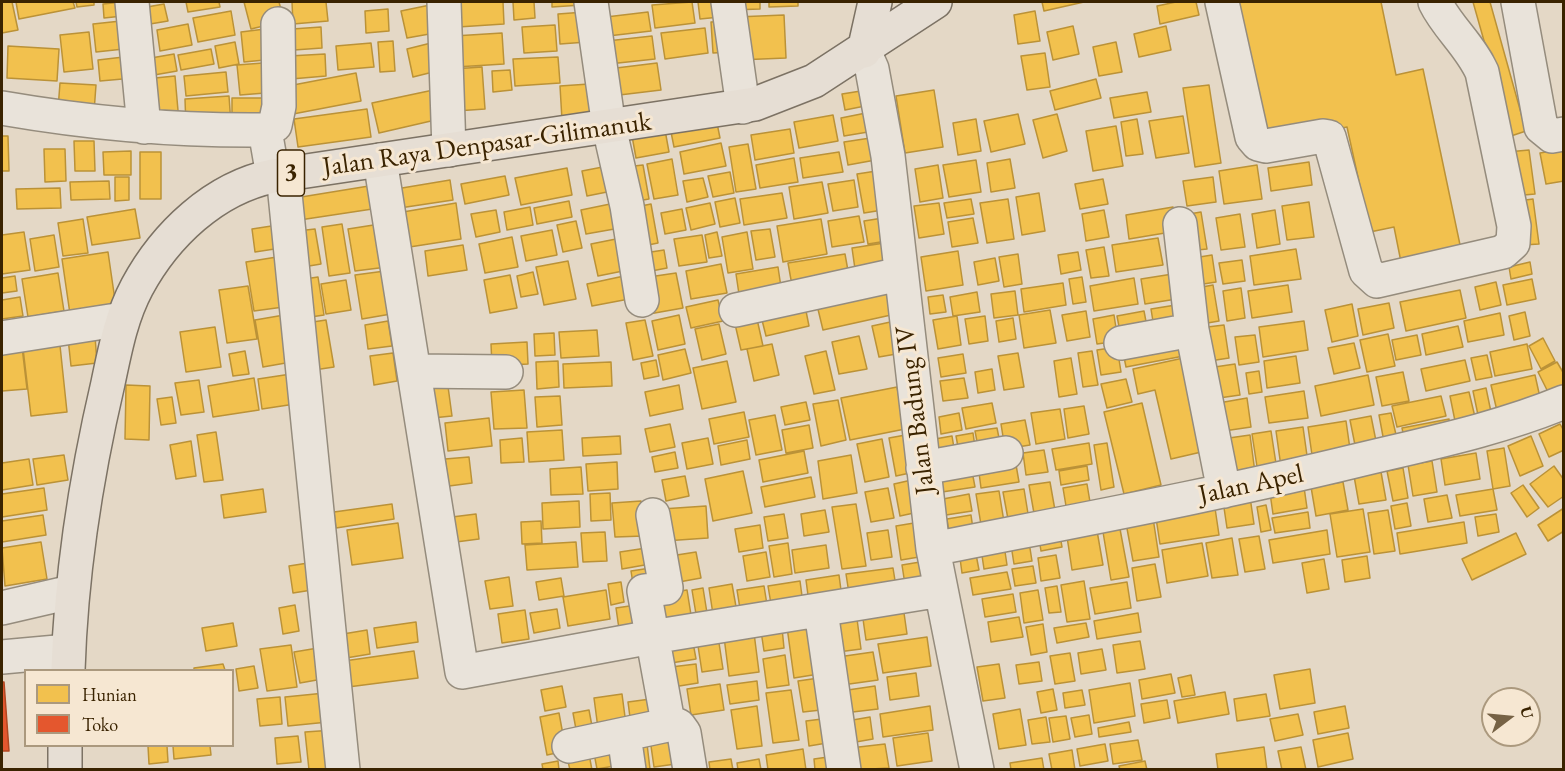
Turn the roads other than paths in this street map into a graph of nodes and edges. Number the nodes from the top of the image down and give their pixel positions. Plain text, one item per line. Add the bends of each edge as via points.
1 (132, 2) edge
2 (444, 2) edge
3 (591, 2) edge
4 (728, 2) edge
5 (875, 2) edge
6 (935, 2) edge
7 (1222, 2) edge
8 (1435, 2) edge
9 (1518, 2) edge
10 (278, 24) dead end
11 (864, 51) junction
12 (743, 107) junction
13 (2, 108) edge
14 (144, 127) junction
15 (609, 127) junction
16 (265, 130) junction
17 (1563, 134) edge
18 (449, 150) junction
19 (380, 160) junction
20 (278, 175) junction
21 (1180, 224) dead end
22 (900, 274) junction
23 (642, 300) dead end
24 (736, 310) dead end
25 (123, 319) junction
26 (1192, 330) junction
27 (2, 338) edge
28 (1121, 343) dead end
29 (415, 371) junction
30 (506, 372) dead end
31 (1563, 402) edge
32 (1006, 453) dead end
33 (923, 468) junction
34 (1224, 491) junction
35 (653, 515) dead end
36 (933, 549) junction
37 (941, 590) junction
38 (71, 592) junction
39 (2, 608) edge
40 (822, 610) junction
41 (652, 637) junction
42 (2, 657) edge
43 (68, 661) edge
44 (672, 724) junction
45 (624, 735) junction
46 (569, 746) dead end
47 (65, 747) edge
48 (65, 770) edge
49 (343, 770) edge
50 (629, 770) edge
51 (690, 770) edge
52 (844, 770) edge
53 (977, 770) edge

1 - 14 street
2 - 18 street
3 - 15 street
4 - 12 street
5 - 11 highway
6 - 11 highway, Jalan Raya Denpasar-Gilimanuk / 3
7 - 8 street via 1252,137 1266,146 1329,138 1366,272 1377,280 1503,252 1514,243 1514,226 1482,72 1473,52
9 - 17 street via 1541,127 1552,136
10 - 16 street via 279,106 275,125
11 - 12 highway, Jalan Raya Denpasar-Gilimanuk / 3 via 797,90
11 - 22 street, Jalan Badung IV via 872,69 884,134
12 - 15 highway, Jalan Raya Denpasar-Gilimanuk / 3
13 - 14 street via 69,120
14 - 16 street
15 - 18 highway, Jalan Raya Denpasar-Gilimanuk / 3
15 - 23 street
16 - 20 street
18 - 19 highway, Jalan Raya Denpasar-Gilimanuk / 3
19 - 20 highway, Jalan Raya Denpasar-Gilimanuk / 3
19 - 29 street
20 - 25 highway, Jalan Raya Denpasar-Gilimanuk / 3 via 243,184 190,219 155,257
20 - 49 street
21 - 26 street
22 - 24 street
22 - 33 street, Jalan Badung IV
25 - 27 street
25 - 38 highway, Jalan Raya Denpasar-Gilimanuk / 3 via 98,428
26 - 28 street
26 - 34 street
29 - 30 street
29 - 41 street via 462,672
31 - 34 street, Jalan Apel via 1484,430
32 - 33 street
33 - 36 street, Jalan Badung IV
34 - 36 street, Jalan Apel
35 - 41 street via 666,588 644,591
36 - 37 street, Jalan Badung IV
37 - 40 street
37 - 53 street, Jalan Badung IV
38 - 39 street
38 - 43 highway, Jalan Raya Denpasar-Gilimanuk / 3
40 - 41 street
40 - 52 street
41 - 44 street via 664,707
42 - 43 street
44 - 45 street
44 - 51 street via 684,733
45 - 46 street
45 - 50 street
47 - 48 highway

